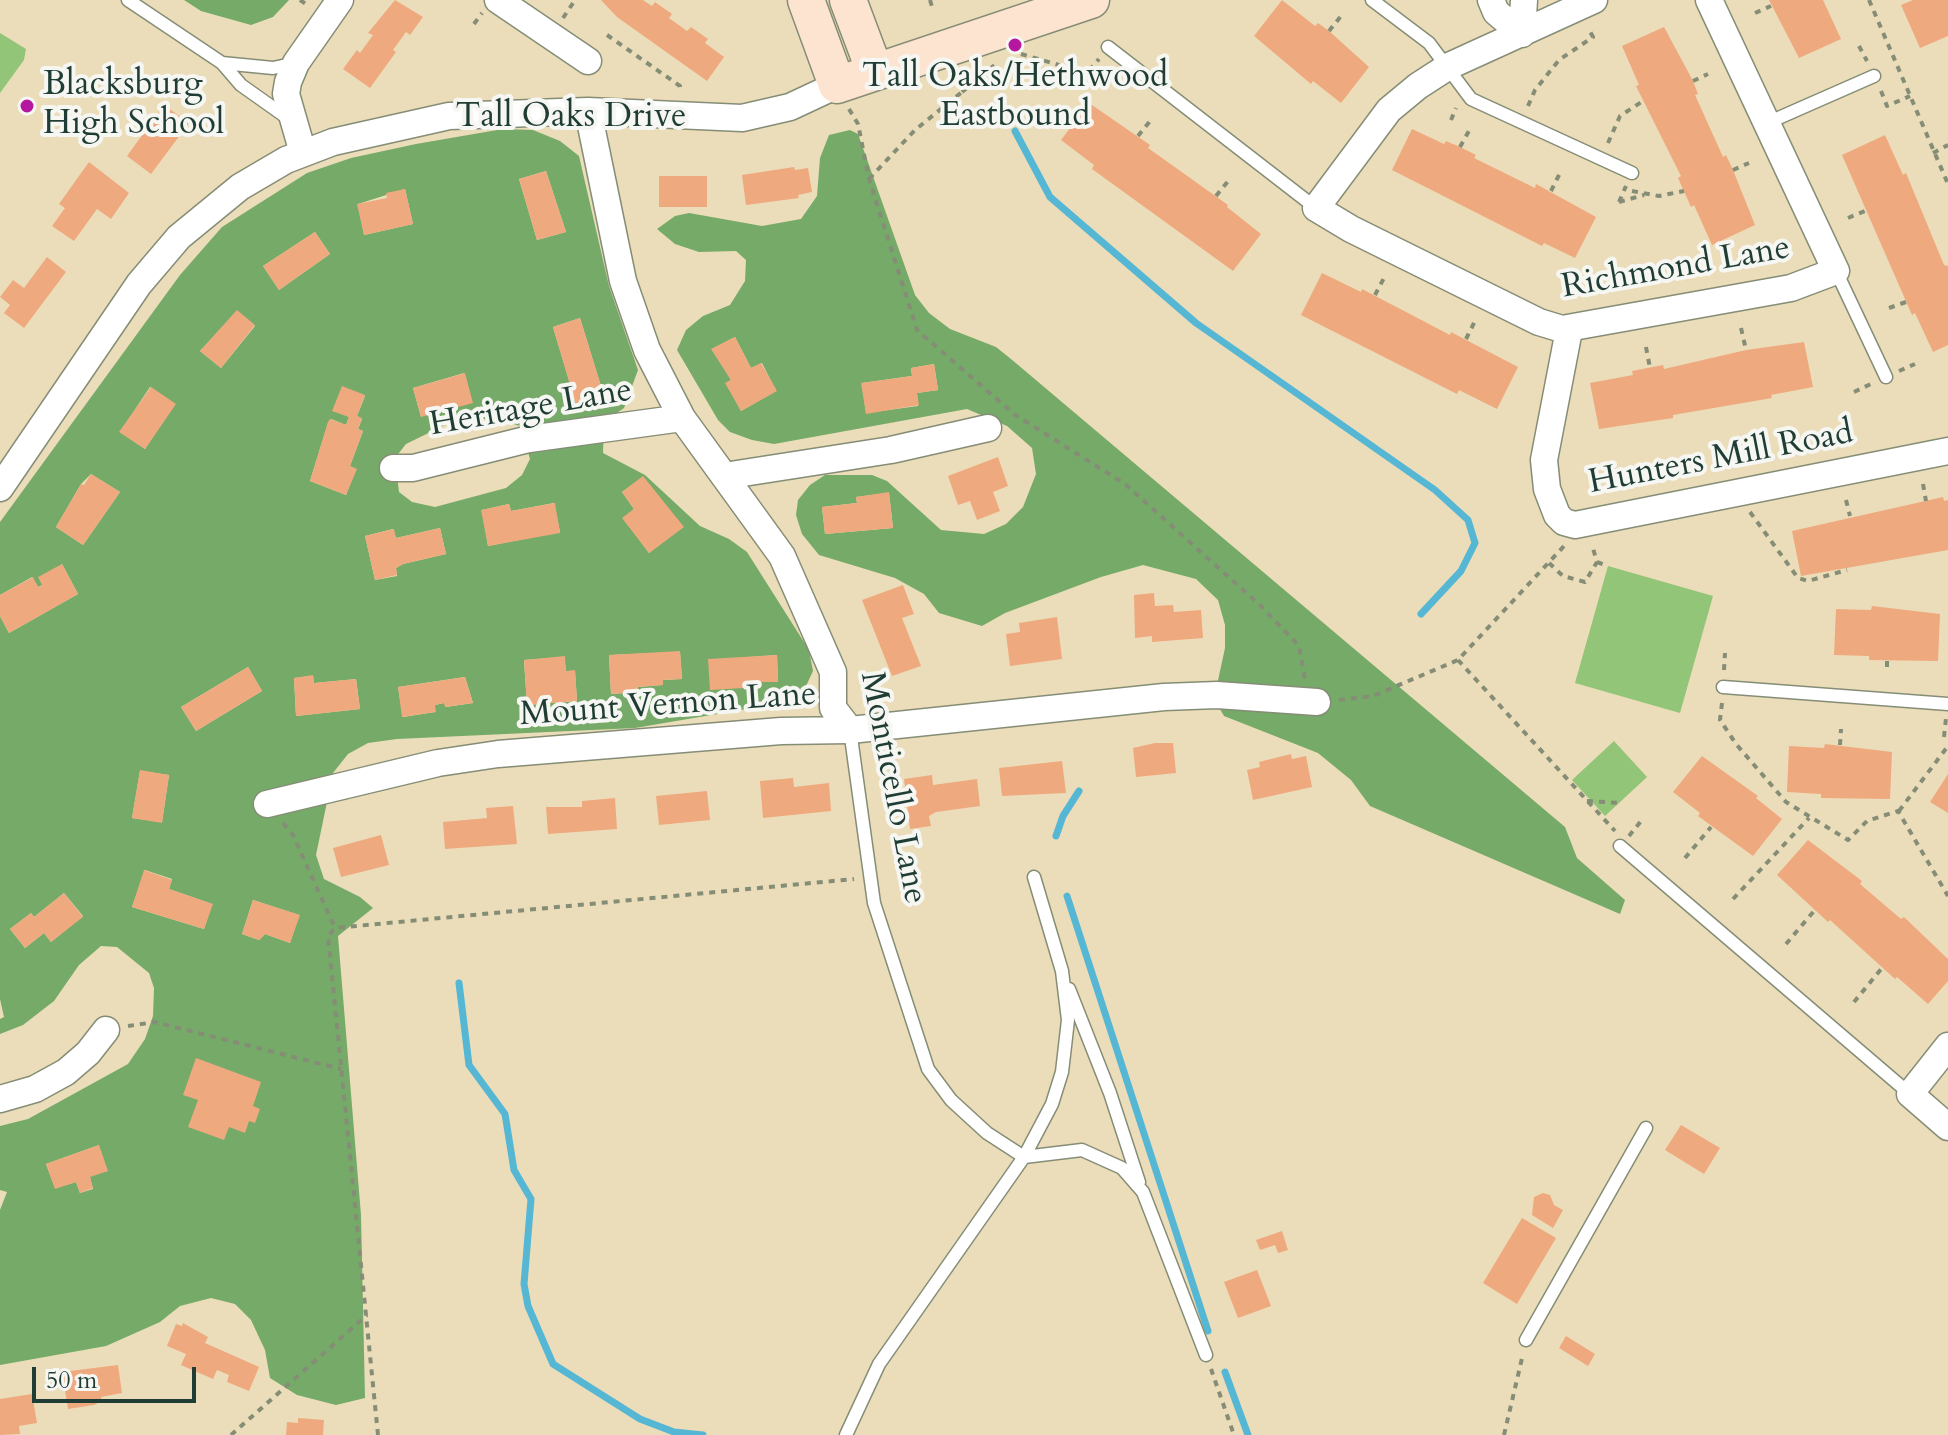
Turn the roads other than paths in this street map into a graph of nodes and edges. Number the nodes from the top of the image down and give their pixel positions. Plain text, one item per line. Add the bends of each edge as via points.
1 (128, 0) edge
2 (340, 0) edge
3 (498, 0) edge
4 (806, 0) edge
5 (848, 0) edge
6 (1091, 0) edge
7 (1372, 0) edge
8 (1491, 0) edge
9 (1524, 0) edge
10 (1594, 0) edge
11 (1709, 0) edge
12 (1522, 34) junction
13 (1108, 47) dead end
14 (588, 61) dead end
15 (222, 63) junction
16 (296, 63) junction
17 (1449, 66) junction
18 (875, 72) junction
19 (1874, 76) dead end
20 (837, 85) junction
21 (588, 111) junction
22 (292, 121) junction
23 (1767, 123) junction
24 (303, 153) junction
25 (1632, 173) dead end
26 (1316, 208) junction
27 (1836, 271) junction
28 (1569, 330) junction
29 (1886, 377) dead end
30 (682, 418) junction
31 (988, 428) dead end
32 (1948, 451) edge
33 (393, 468) dead end
34 (724, 476) junction
35 (0, 488) edge
36 (1723, 687) dead end
37 (1317, 702) road end
38 (1948, 704) edge
39 (850, 730) junction
40 (267, 804) dead end
41 (1620, 846) road end
42 (1034, 877) dead end
43 (1062, 971) junction
44 (106, 1030) dead end
45 (1948, 1046) edge
46 (1910, 1094) junction
47 (0, 1099) edge
48 (1948, 1127) edge
49 (1646, 1128) dead end
50 (1024, 1157) junction
51 (1143, 1192) junction
52 (1526, 1340) road end
53 (1206, 1355) road end
54 (846, 1435) edge

1 - 15 lane
2 - 16 street
3 - 14 street
4 - 20 street
5 - 18 street
6 - 18 street, Tall Oaks Drive
7 - 17 lane via 1429,43
8 - 12 street via 1496,12
9 - 12 street
10 - 12 street
11 - 23 street, Richmond Lane
12 - 17 street
13 - 26 lane, Richmond Lane
15 - 16 lane via 273,68
15 - 22 lane via 241,85
16 - 22 street via 286,94
17 - 25 lane via 1471,99
17 - 26 street via 1389,110
18 - 20 street, Tall Oaks Drive
19 - 23 lane
20 - 21 street, Tall Oaks Drive via 790,107 742,118
21 - 24 street, Tall Oaks Drive via 449,116
21 - 30 street, Monticello Lane via 632,310
22 - 24 street
23 - 27 street, Richmond Lane
24 - 35 street, Tall Oaks Drive via 240,187 179,237 139,284
26 - 28 street, Richmond Lane via 1539,322
27 - 28 street, Richmond Lane via 1791,288
27 - 29 lane, Richmond Lane
28 - 32 street, Hunters Mill Road via 1544,460 1544,475 1564,522 1585,523
30 - 33 street, Heritage Lane via 529,439 413,468
30 - 34 street, Monticello Lane
31 - 34 street via 891,450
34 - 39 street, Monticello Lane via 782,556 833,672 833,708
36 - 38 lane
37 - 39 street, Mount Vernon Lane via 1164,697
39 - 40 street, Mount Vernon Lane via 498,754
39 - 50 lane, Monticello Lane via 874,903 928,1069 951,1100
41 - 46 lane
42 - 43 lane
43 - 50 lane via 1068,1020 1062,1072
43 - 51 lane
44 - 47 street via 66,1072
45 - 46 street
46 - 48 street
49 - 52 lane
50 - 51 lane via 1082,1150 1122,1168
50 - 54 lane via 879,1364
51 - 53 lane

